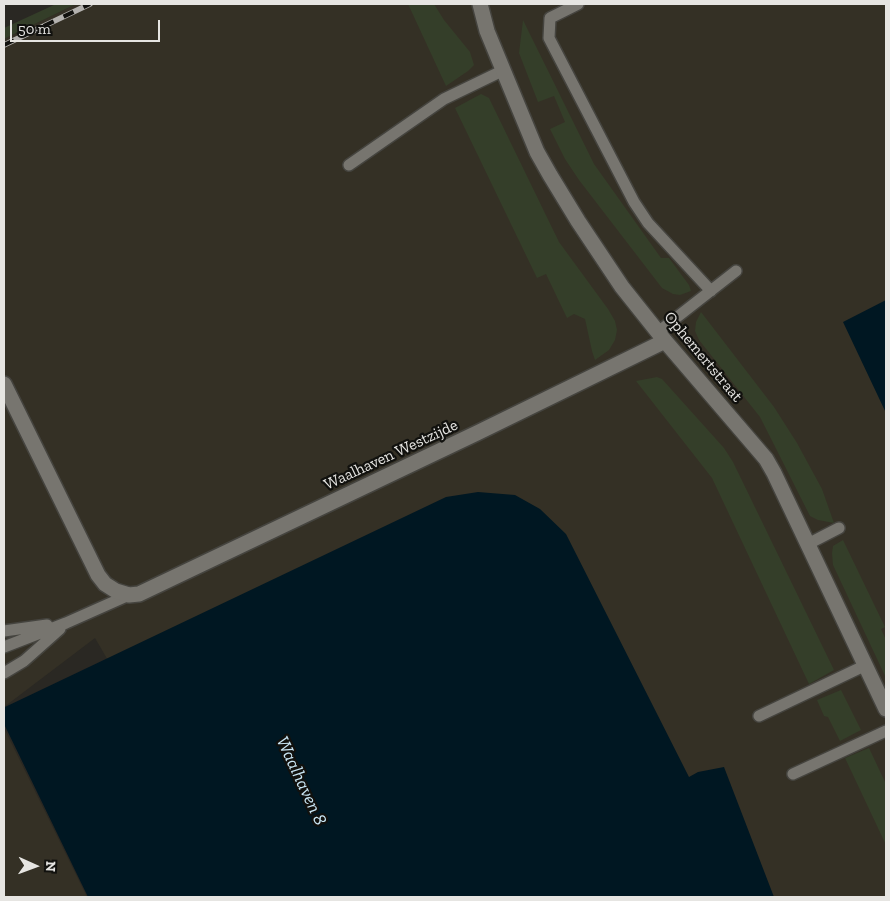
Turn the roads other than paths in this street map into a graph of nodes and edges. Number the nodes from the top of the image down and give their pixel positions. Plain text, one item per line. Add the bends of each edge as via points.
1 (469, 4) edge
2 (480, 4) edge
3 (578, 4) edge
4 (487, 31) junction
5 (504, 70) junction
6 (350, 165) dead end
7 (736, 271) dead end
8 (711, 291) junction
9 (662, 336) junction
10 (4, 384) edge
11 (839, 528) dead end
12 (808, 544) junction
13 (129, 595) junction
14 (66, 623) junction
15 (4, 631) edge
16 (4, 639) edge
17 (4, 647) edge
18 (4, 655) edge
19 (866, 665) junction
20 (4, 673) edge
21 (886, 709) edge
22 (759, 716) dead end
23 (886, 731) edge
24 (793, 774) dead end

1 - 4 street, Ophemertstraat
2 - 4 street, Ophemertstraat
3 - 8 lane via 550,18 549,38 634,202 648,223
4 - 5 street, Ophemertstraat
5 - 6 lane via 444,99
5 - 9 street, Ophemertstraat via 537,152 550,175 622,287
7 - 8 lane
8 - 9 lane
9 - 12 street, Ophemertstraat via 766,458
9 - 13 street, Waalhaven Westzijde via 477,433 139,594
10 - 13 street via 98,574 105,584
11 - 12 lane
12 - 19 street, Ophemertstraat
13 - 14 lane, Waalhaven Westzijde
14 - 15 lane
14 - 16 lane
14 - 17 lane, Waalhaven Westzijde
14 - 18 lane
14 - 20 lane via 24,661
19 - 21 street, Ophemertstraat
19 - 22 lane
23 - 24 lane

